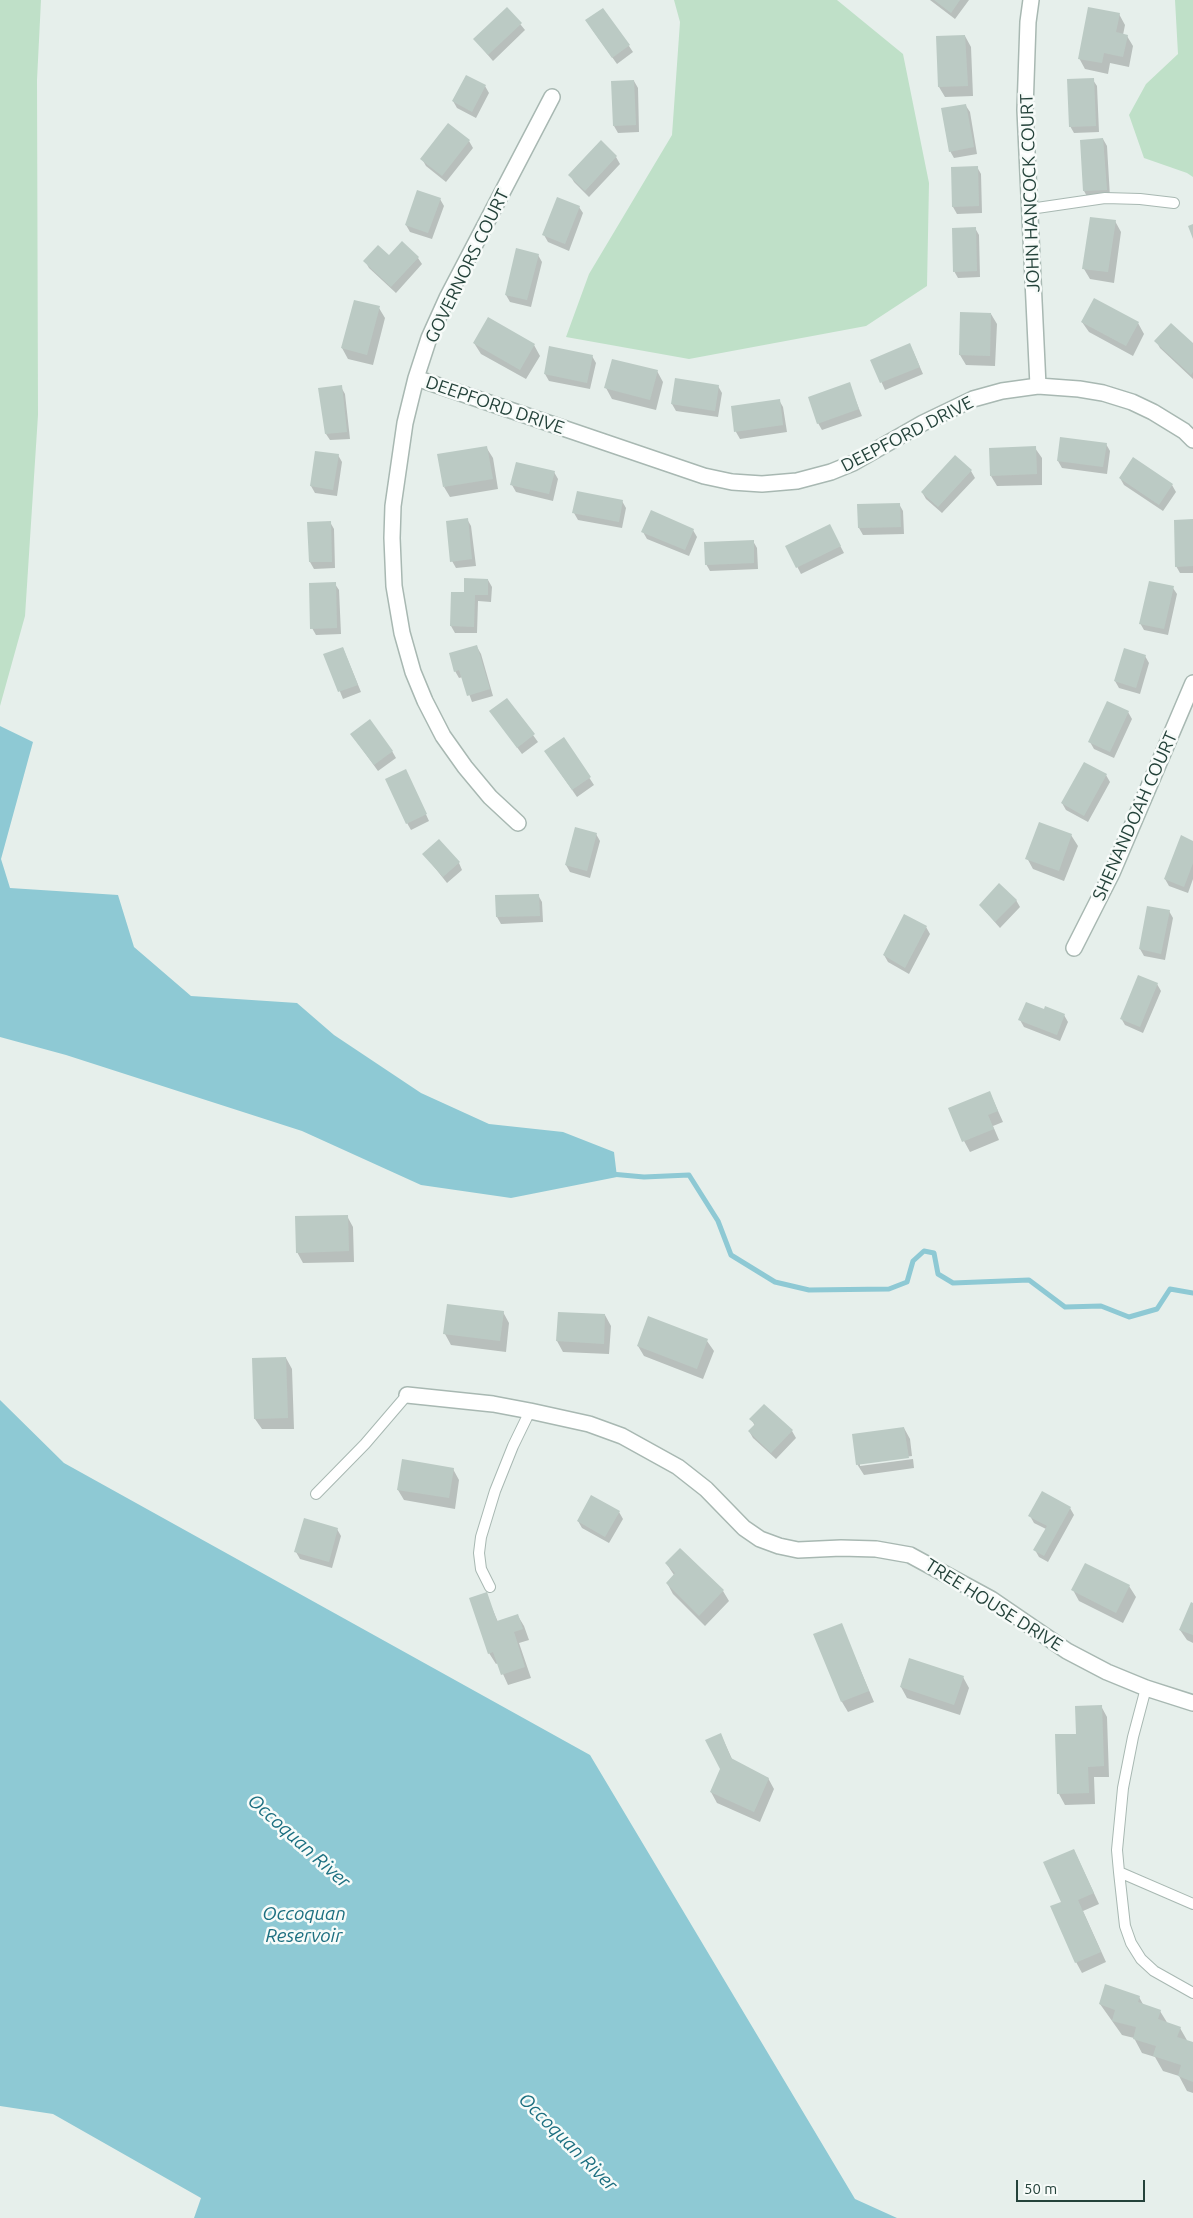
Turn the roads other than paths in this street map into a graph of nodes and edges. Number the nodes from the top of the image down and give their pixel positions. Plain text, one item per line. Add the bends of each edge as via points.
1 (1031, 0) edge
2 (552, 98) dead end
3 (1174, 203) dead end
4 (1030, 209) junction
5 (416, 378) junction
6 (1038, 386) junction
7 (1193, 440) edge
8 (1193, 683) edge
9 (518, 824) dead end
10 (1074, 948) dead end
11 (407, 1394) joint
12 (530, 1411) junction
13 (316, 1494) dead end
14 (490, 1587) dead end
15 (1146, 1688) junction
16 (1193, 1703) edge
17 (1119, 1872) junction
18 (1193, 1904) edge
19 (1193, 1994) edge

1 - 4 street, JOHN HANCOCK COURT via 1026,110
2 - 5 street, GOVERNORS COURT via 447,298
3 - 4 lane via 1105,198
4 - 6 street, JOHN HANCOCK COURT
5 - 6 street, DEEPFORD DRIVE via 704,476 762,484 797,481 831,472 973,399
5 - 9 street, GOVERNORS COURT via 405,423 392,522 394,586 402,633 413,672 443,736 484,790
6 - 7 street, DEEPFORD DRIVE via 1080,388 1132,402 1184,431
8 - 10 street, SHENANDOAH COURT via 1112,873
11 - 12 street, TREE HOUSE DRIVE
11 - 13 lane via 365,1444
12 - 14 lane via 498,1482 481,1537 481,1569
12 - 15 street, TREE HOUSE DRIVE via 589,1424 647,1449 678,1467 760,1539 798,1550 876,1549 910,1555 991,1599 1067,1651
15 - 16 street, TREE HOUSE DRIVE
15 - 17 lane via 1123,1788 1117,1850
17 - 18 lane
17 - 19 lane via 1125,1926 1131,1943 1154,1971

